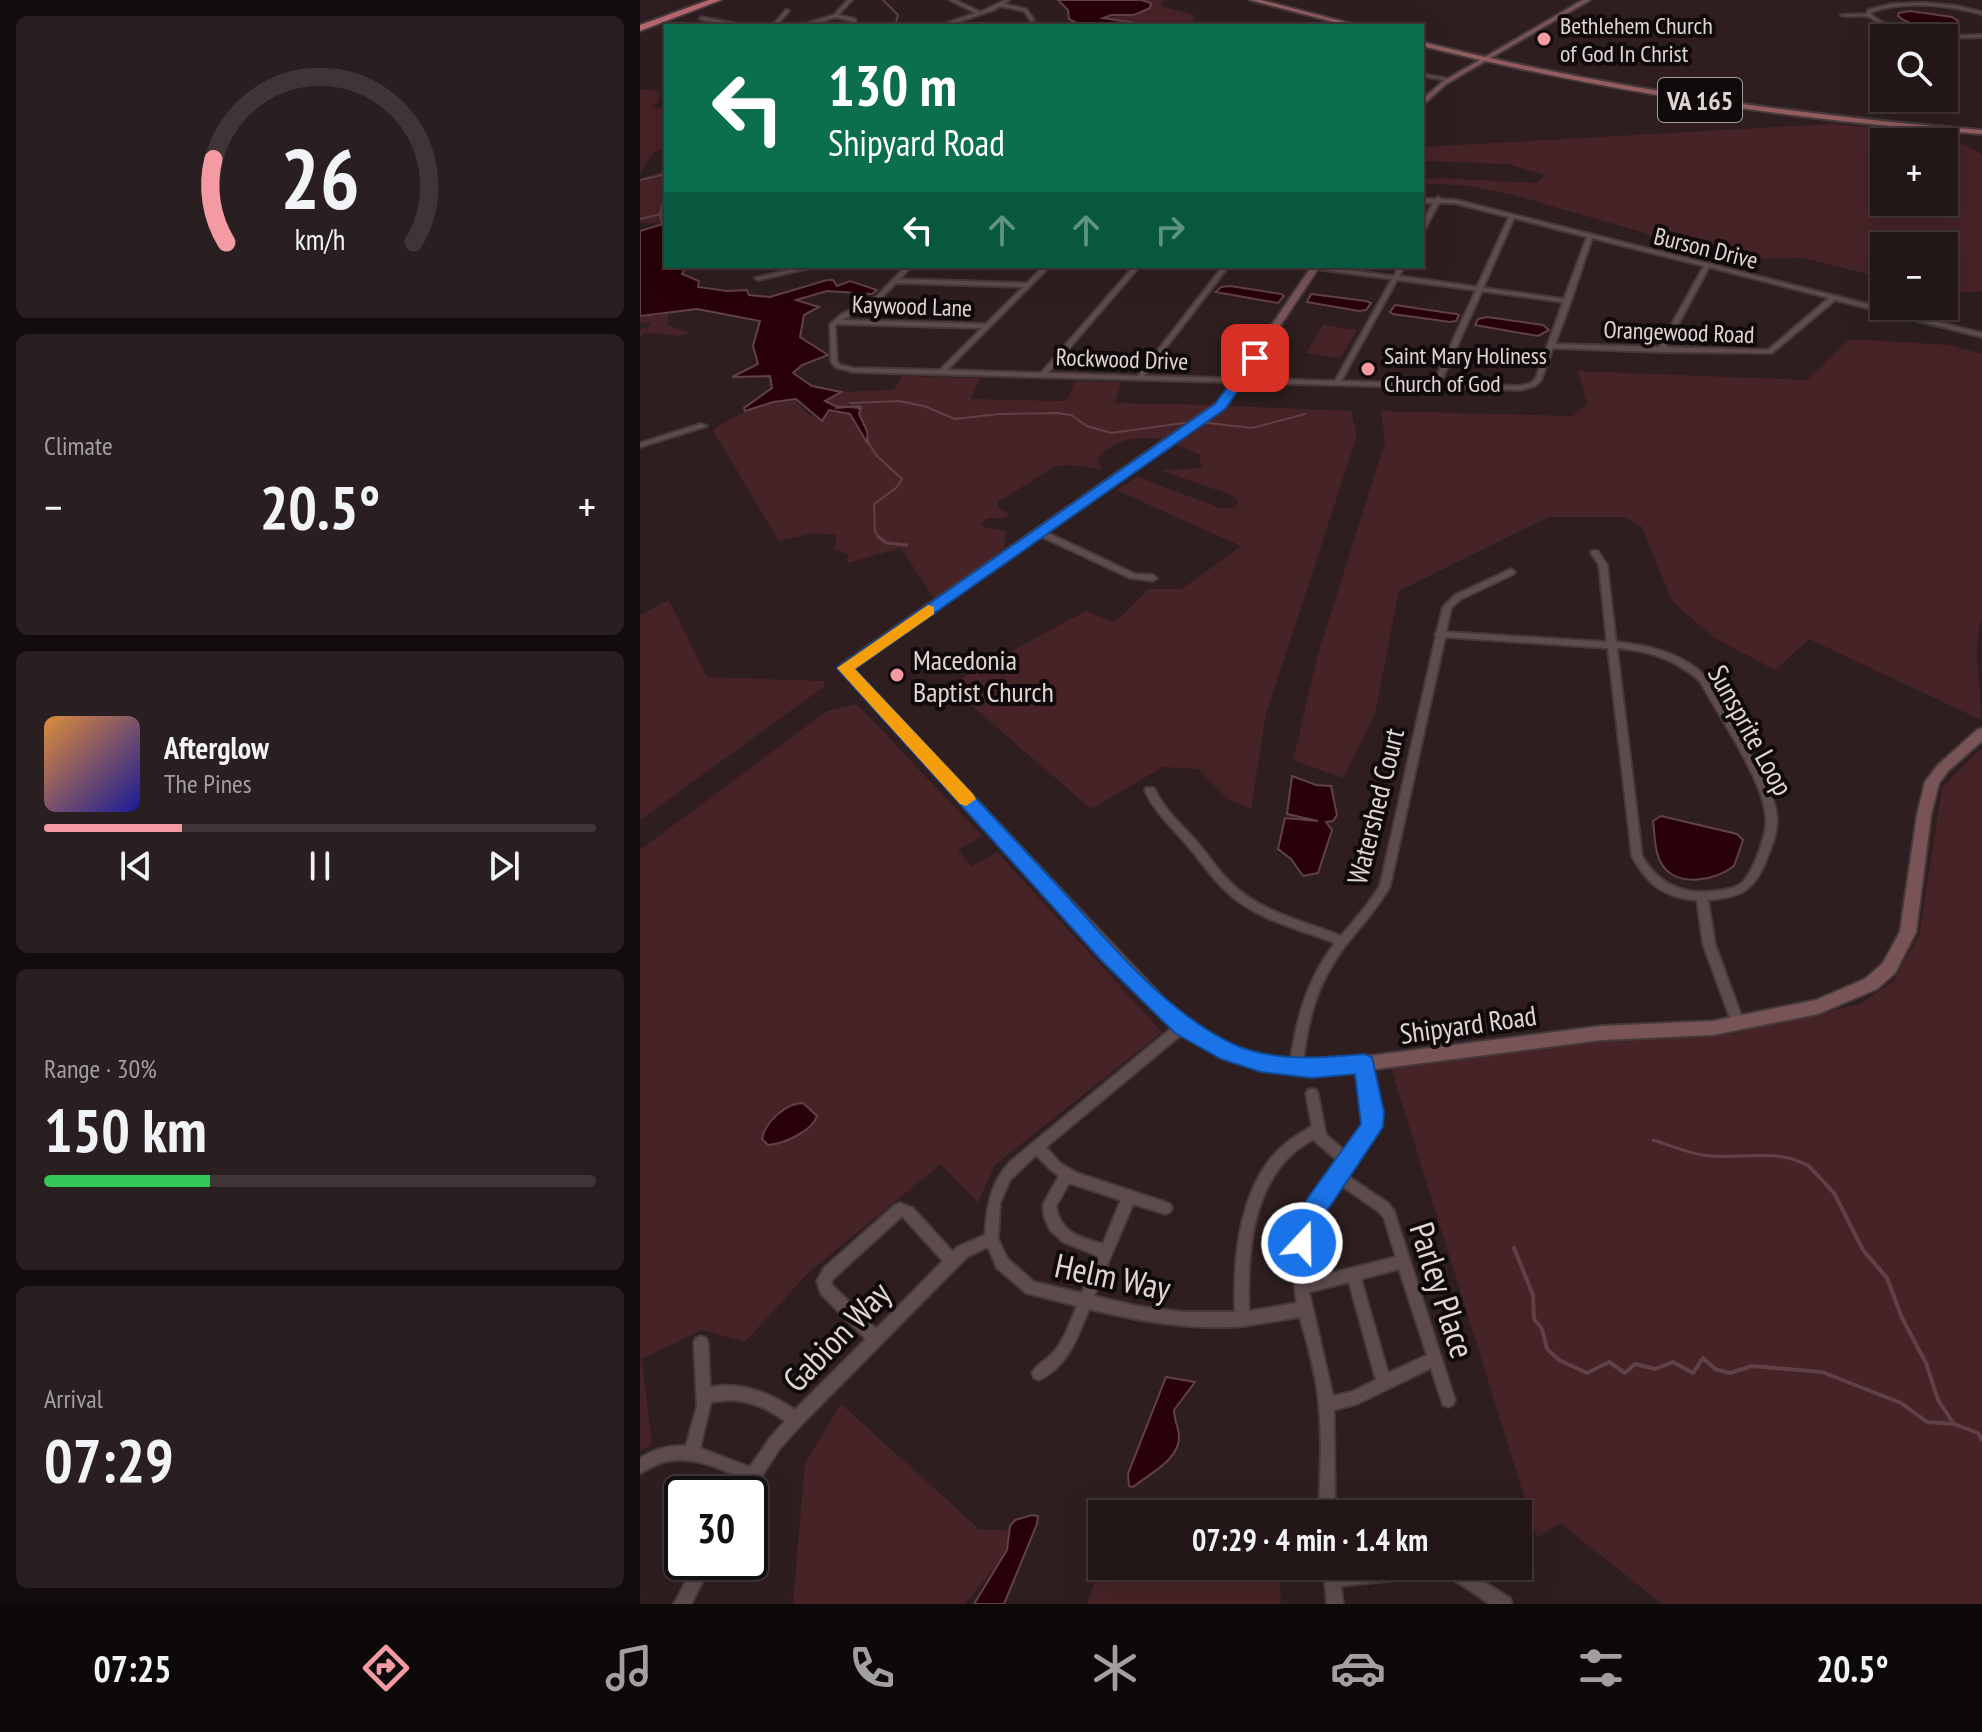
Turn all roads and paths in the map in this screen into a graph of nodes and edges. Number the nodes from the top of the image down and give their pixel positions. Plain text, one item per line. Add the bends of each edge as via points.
1 (690, 0) edge
2 (705, 0) edge
3 (717, 0) edge
4 (850, 0) edge
5 (952, 0) edge
6 (1007, 0) edge
7 (1253, 0) edge
8 (1265, 0) edge
9 (1587, 0) edge
10 (1867, 0) edge
11 (1915, 0) edge
12 (1965, 2) edge
13 (1879, 4) junction
14 (1001, 5) junction
15 (1957, 5) junction
16 (787, 11) dead end
17 (979, 13) junction
18 (1982, 13) edge
19 (1843, 15) dead end
20 (1869, 15) junction
21 (835, 16) junction
22 (701, 18) dead end
23 (1032, 20) dead end
24 (640, 24) edge
25 (732, 24) edge
26 (776, 24) edge
27 (808, 24) edge
28 (856, 24) edge
29 (947, 24) edge
30 (1349, 24) edge
31 (1358, 24) edge
32 (1883, 24) edge
33 (1958, 36) edge
34 (1982, 36) edge
35 (1424, 44) edge
36 (1486, 59) junction
37 (1424, 75) edge
38 (1450, 80) junction
39 (1424, 102) edge
40 (1982, 130) edge
41 (1438, 199) junction
42 (1424, 201) edge
43 (1512, 217) junction
44 (1424, 225) edge
45 (1589, 238) junction
46 (1706, 267) junction
47 (806, 268) edge
48 (907, 268) edge
49 (1045, 268) edge
50 (1135, 268) edge
51 (1224, 268) edge
52 (1314, 268) edge
53 (1322, 268) edge
54 (1401, 268) edge
55 (758, 278) dead end
56 (1395, 278) junction
57 (895, 281) junction
58 (1029, 285) junction
59 (1479, 289) junction
60 (1833, 298) junction
61 (1568, 301) junction
62 (835, 322) junction
63 (988, 326) junction
64 (1982, 335) edge
65 (1551, 346) junction
66 (1661, 350) junction
67 (942, 372) junction
68 (1043, 375) junction
69 (1140, 377) junction
70 (1240, 380) junction
71 (1337, 383) junction
72 (1436, 385) junction
73 (703, 426) dead end
74 (640, 445) edge
75 (1041, 533) junction
76 (1595, 553) dead end
77 (1511, 572) dead end
78 (1153, 578) dead end
79 (1439, 634) junction
80 (1612, 645) junction
81 (1982, 733) edge
82 (1150, 791) dead end
83 (1702, 898) junction
84 (1343, 941) junction
85 (1738, 1023) junction
86 (1183, 1026) junction
87 (1364, 1063) junction
88 (1296, 1068) junction
89 (1312, 1094) dead end
90 (1317, 1130) junction
91 (1036, 1146) junction
92 (1348, 1161) junction
93 (1067, 1175) junction
94 (1337, 1176) junction
95 (1129, 1197) junction
96 (1165, 1208) dead end
97 (991, 1239) junction
98 (1106, 1252) junction
99 (952, 1261) junction
100 (1404, 1261) junction
101 (1353, 1274) junction
102 (1300, 1288) junction
103 (1085, 1302) junction
104 (1305, 1309) junction
105 (1242, 1319) junction
106 (876, 1339) junction
107 (701, 1343) dead end
108 (1435, 1358) junction
109 (1039, 1373) dead end
110 (1384, 1383) junction
111 (704, 1396) junction
112 (1448, 1400) dead end
113 (1327, 1404) junction
114 (796, 1420) junction
115 (692, 1452) junction
116 (640, 1466) edge
117 (753, 1475) joint
118 (1327, 1500) edge
119 (695, 1580) edge
120 (1333, 1580) edge
121 (1468, 1580) edge
122 (682, 1604) edge
123 (1335, 1604) edge
124 (1504, 1604) edge

1 - 24 highway
2 - 24 highway
3 - 24 highway
4 - 21 street
5 - 17 street
6 - 14 street
7 - 30 main road
8 - 31 main road
9 - 36 street
10 - 13 street
11 - 13 street
11 - 15 street
12 - 15 street
13 - 20 street
14 - 17 street
14 - 23 street via 1025,10
15 - 18 street
16 - 26 street
17 - 29 street
19 - 20 street
20 - 32 street
21 - 27 street
21 - 28 street
22 - 25 street
33 - 34 street
35 - 36 main road, VA 165
36 - 38 street
36 - 40 main road, VA 165 via 1758,109
37 - 38 street
38 - 39 street
41 - 42 street, Burson Drive
41 - 43 street, Burson Drive
41 - 44 street
43 - 45 street, Burson Drive
43 - 59 street
45 - 46 street, Burson Drive
45 - 61 street, Rockwood Drive
46 - 60 street, Burson Drive
46 - 66 street
47 - 55 street
48 - 57 street
49 - 58 street
50 - 68 street
51 - 69 street
52 - 70 street
53 - 56 street
54 - 56 street
56 - 59 street
56 - 71 street
57 - 58 street
57 - 62 street via 876,300
58 - 63 street
59 - 61 street
59 - 72 street
60 - 64 street, Burson Drive
60 - 66 street, Orangewood Road via 1773,352
61 - 65 street, Rockwood Drive
62 - 63 street, Kaywood Lane
62 - 67 street, Rockwood Drive via 837,366
63 - 67 street
65 - 66 street, Orangewood Road
65 - 72 street, Rockwood Drive via 1538,381 1530,386
67 - 68 street, Rockwood Drive
68 - 69 street, Rockwood Drive
69 - 70 street, Rockwood Drive
70 - 71 street, Rockwood Drive
70 - 75 street via 1220,407
71 - 72 street, Rockwood Drive
73 - 74 street
75 - 78 street via 1133,576
75 - 86 street, Shipyard Road via 845,668 1108,953
76 - 80 street via 1603,565
77 - 79 street, Watershed Court via 1447,607
79 - 80 street, Sunsprite Loop
79 - 84 street, Watershed Court via 1385,886
80 - 83 street via 1637,856 1651,880 1682,896
80 - 83 street, Sunsprite Loop via 1664,653 1695,671 1765,794 1772,823 1755,876 1740,889
81 - 85 street, Shipyard Road via 1938,774 1928,793 1908,932 1889,968 1871,984 1837,1000
82 - 84 street via 1158,811 1237,895
83 - 85 street via 1709,944
84 - 88 street, Watershed Court via 1311,989
85 - 87 street, Shipyard Road via 1601,1033
86 - 88 street, Shipyard Road via 1236,1055
86 - 91 street
87 - 88 street, Shipyard Road
87 - 92 street via 1374,1120
89 - 90 street
90 - 92 street via 1325,1144
90 - 105 street via 1295,1142 1255,1202 1242,1251
91 - 93 street
91 - 97 street via 998,1190
92 - 94 street
93 - 95 street
93 - 98 street via 1049,1205 1057,1230 1067,1240
94 - 100 street, Parley Place via 1386,1211
94 - 102 street via 1305,1229
95 - 96 street
95 - 98 street
97 - 99 street, Gabion Way
97 - 103 street, Helm Way via 1002,1263 1022,1283
98 - 103 street
99 - 106 street, Gabion Way
99 - 106 street via 900,1209 829,1273 826,1289
100 - 101 street
100 - 108 street, Parley Place
101 - 102 street
101 - 110 street
102 - 104 street
103 - 105 street, Helm Way via 1159,1317
103 - 109 street via 1062,1353
104 - 105 street, Helm Way
104 - 113 street
106 - 114 street, Gabion Way
107 - 111 street
108 - 110 street
108 - 112 street, Parley Place
110 - 113 street
111 - 114 street via 737,1391 771,1403
111 - 115 street
113 - 118 street
114 - 117 street, Gabion Way
115 - 116 street via 669,1451
115 - 117 street
119 - 122 street
120 - 123 street
121 - 124 street

